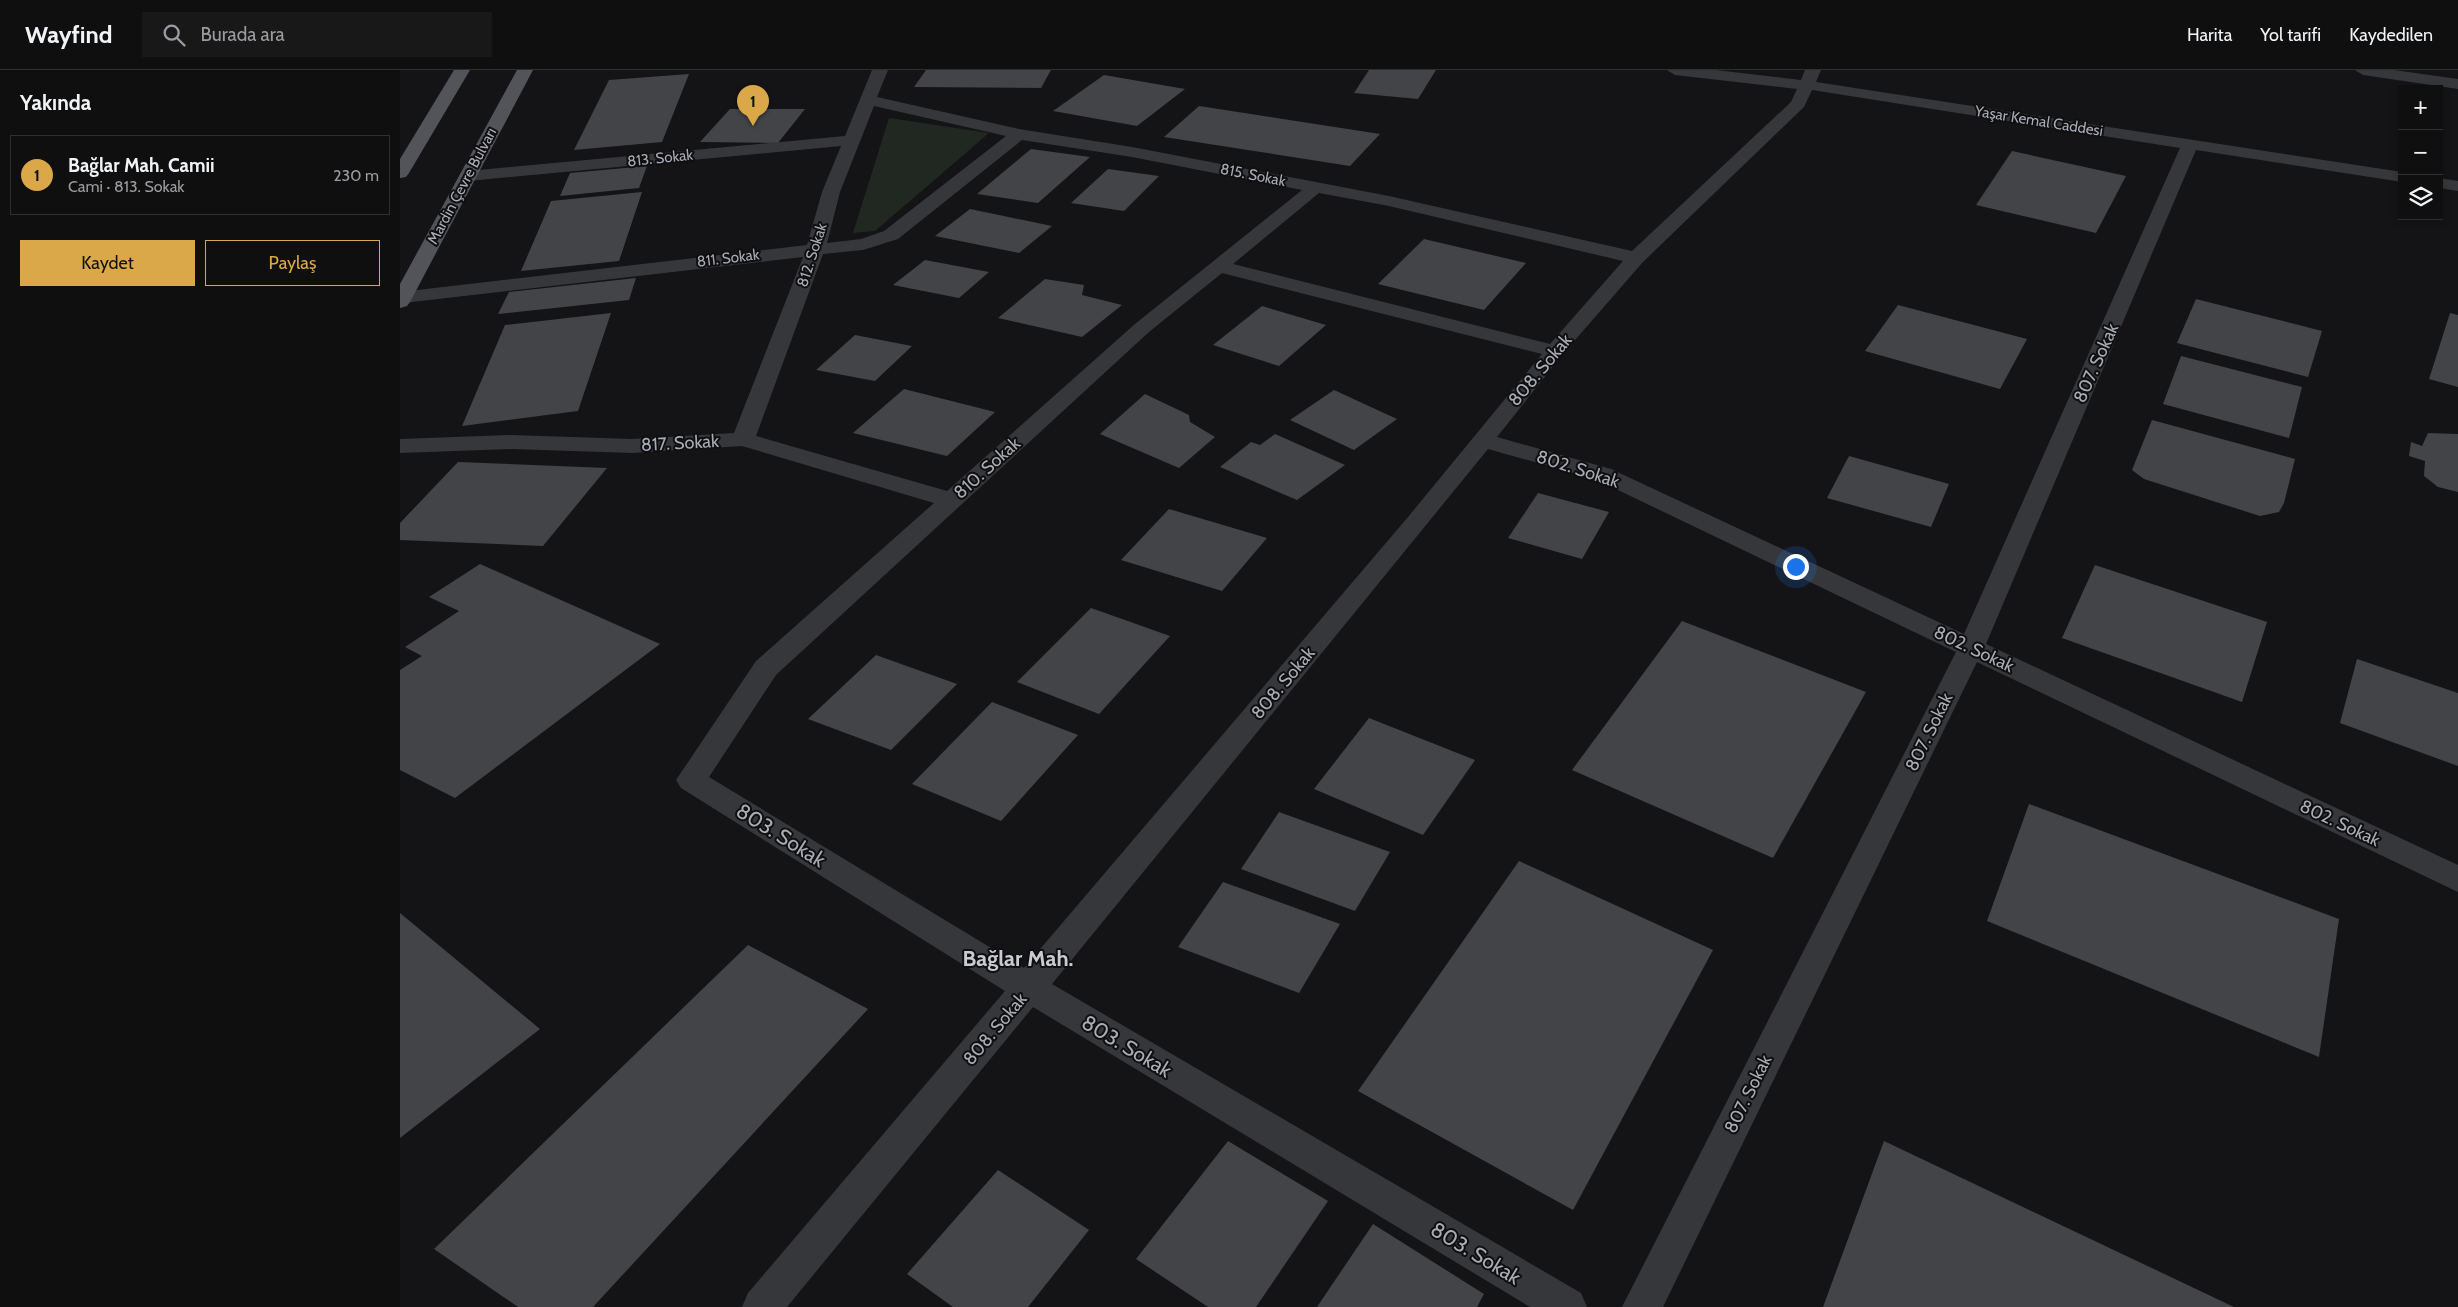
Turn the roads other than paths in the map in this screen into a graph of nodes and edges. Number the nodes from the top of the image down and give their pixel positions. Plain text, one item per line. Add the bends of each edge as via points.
1 (462, 70) edge
2 (525, 70) edge
3 (880, 70) edge
4 (1675, 70) edge
5 (2363, 70) edge
6 (1810, 78) edge
7 (2458, 84) edge
8 (869, 100) junction
9 (1019, 134) junction
10 (852, 140) junction
11 (2190, 144) junction
12 (400, 173) edge
13 (468, 176) junction
14 (2398, 176) edge
15 (2443, 184) edge
16 (2458, 186) edge
17 (1316, 187) junction
18 (816, 248) junction
19 (1636, 258) junction
20 (1218, 266) junction
21 (401, 300) edge
22 (1555, 351) junction
23 (743, 439) junction
24 (1482, 440) junction
25 (400, 446) edge
26 (951, 500) junction
27 (1971, 648) junction
28 (691, 780) joint
29 (2458, 879) edge
30 (1029, 988) junction
31 (762, 1307) edge
32 (1567, 1307) edge
33 (1642, 1307) edge

1 - 12 main road
2 - 13 main road, Mardin Çevre Bulvarı
3 - 8 street, 812. Sokak
4 - 6 street, Yaşar Kemal Caddesi
5 - 7 street
6 - 11 street, Yaşar Kemal Caddesi
6 - 19 street, 808. Sokak via 1798,104
8 - 9 street, 815. Sokak
8 - 10 street, 812. Sokak
9 - 17 street, 815. Sokak
9 - 18 street, 811. Sokak via 891,235 863,244
10 - 13 street, 813. Sokak
10 - 18 street, 812. Sokak via 831,192
11 - 14 street, Yaşar Kemal Caddesi
11 - 27 street, 807. Sokak
13 - 21 main road, Mardin Çevre Bulvarı
15 - 16 street
17 - 19 street, 815. Sokak
17 - 20 street, 810. Sokak
18 - 21 street, 811. Sokak
18 - 23 street, 812. Sokak
19 - 22 street, 808. Sokak
20 - 22 street
20 - 26 street, 810. Sokak via 1142,328
22 - 24 street, 808. Sokak
23 - 25 street, 817. Sokak via 632,446 512,442
23 - 26 street, 817. Sokak
24 - 27 street, 802. Sokak via 1603,474
24 - 30 street, 808. Sokak
26 - 28 street, 810. Sokak via 766,668
27 - 29 street, 802. Sokak
27 - 33 street, 807. Sokak
28 - 30 street, 803. Sokak
30 - 31 street, 808. Sokak
30 - 32 street, 803. Sokak

